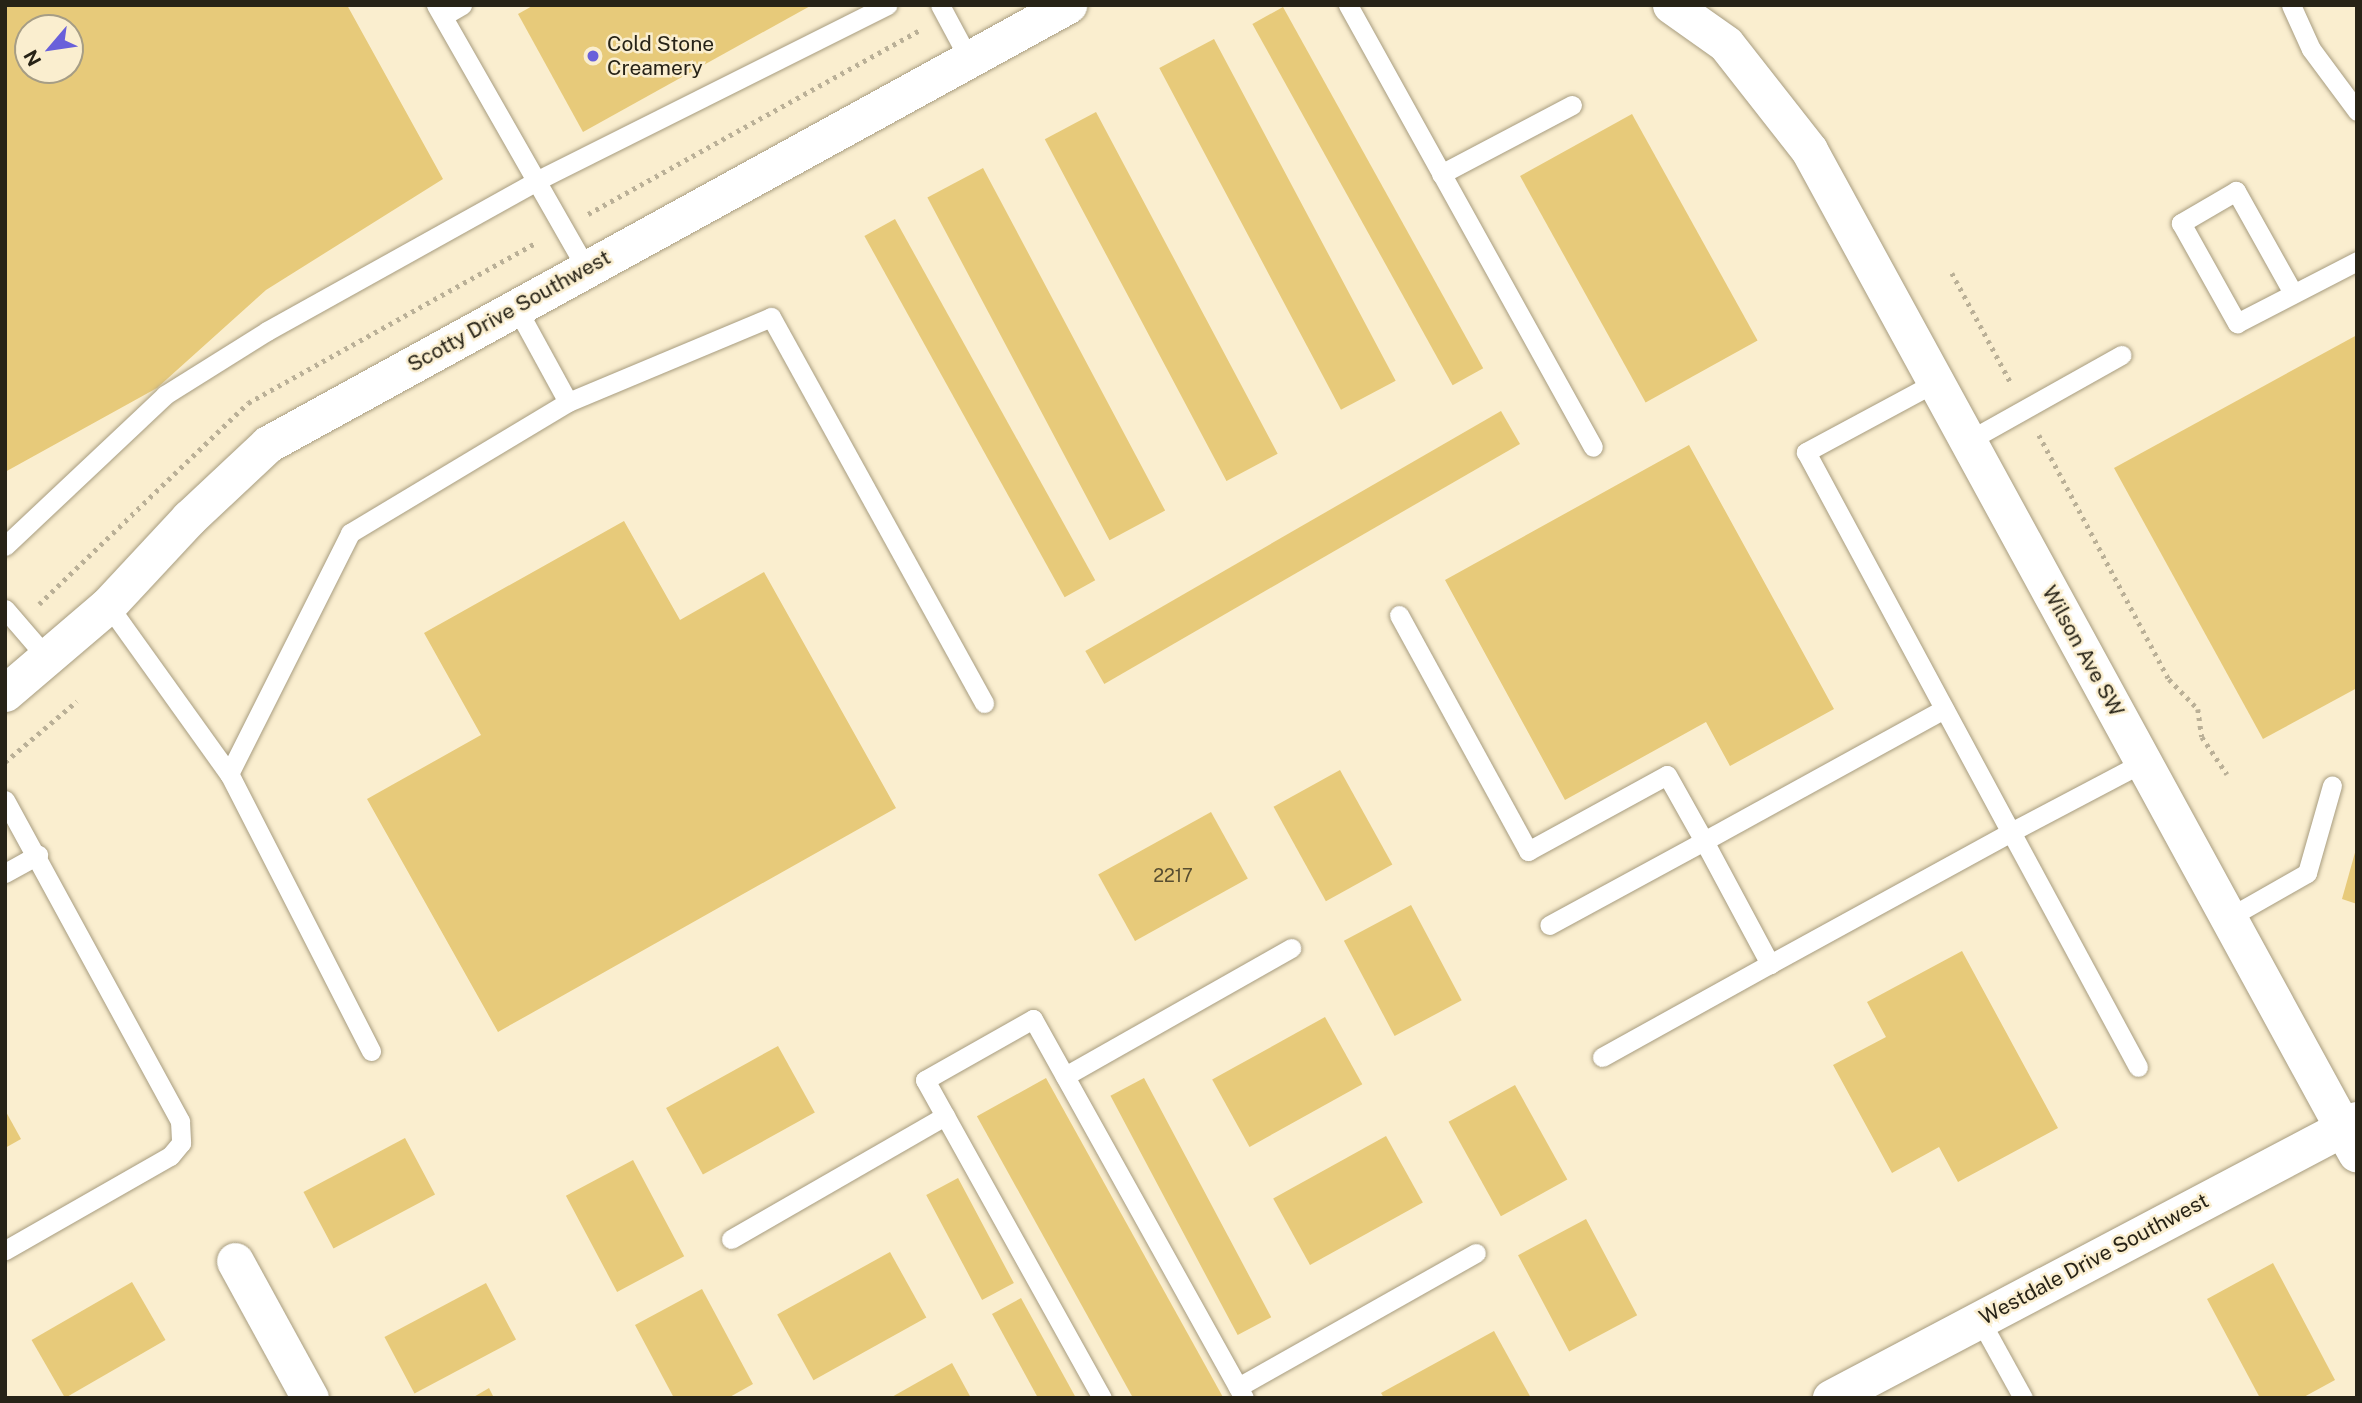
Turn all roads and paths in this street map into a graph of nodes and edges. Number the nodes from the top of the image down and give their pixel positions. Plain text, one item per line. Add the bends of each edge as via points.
1 (462, 5) edge
2 (887, 5) edge
3 (940, 5) edge
4 (1068, 5) edge
5 (1348, 5) edge
6 (1671, 5) edge
7 (2291, 5) edge
8 (440, 11) edge
9 (970, 59) junction
10 (1572, 105) dead end
11 (2357, 111) edge
12 (1441, 174) junction
13 (536, 181) junction
14 (2357, 261) edge
15 (586, 268) junction
16 (1952, 273) dead end
17 (2293, 293) junction
18 (516, 307) junction
19 (2121, 355) dead end
20 (1936, 382) junction
21 (568, 402) junction
22 (2025, 409) junction
23 (1968, 441) junction
24 (1593, 447) dead end
25 (5, 545) edge
26 (108, 605) junction
27 (5, 609) edge
28 (1399, 615) dead end
29 (48, 659) junction
30 (5, 693) edge
31 (77, 701) dead end
32 (984, 703) dead end
33 (1944, 709) junction
34 (5, 762) edge
35 (2144, 762) junction
36 (229, 774) junction
37 (2227, 774) dead end
38 (2332, 785) dead end
39 (5, 800) edge
40 (2011, 832) junction
41 (1704, 841) junction
42 (38, 855) junction
43 (5, 873) edge
44 (2228, 918) junction
45 (1549, 925) dead end
46 (1291, 948) dead end
47 (1770, 964) junction
48 (371, 1051) dead end
49 (1602, 1057) dead end
50 (2138, 1067) dead end
51 (1065, 1076) junction
52 (946, 1116) junction
53 (2352, 1134) edge
54 (731, 1239) dead end
55 (5, 1250) edge
56 (1476, 1253) dead end
57 (235, 1261) dead end
58 (1980, 1320) junction
59 (1241, 1392) edge
60 (310, 1398) edge
61 (1102, 1398) edge
62 (1831, 1398) edge
63 (2023, 1398) edge

1 - 8 lane
2 - 13 lane
3 - 9 lane
4 - 9 street, Scotty Drive Southwest
5 - 12 lane
6 - 20 street, Wilson Ave SW via 1726,44 1809,150
7 - 11 lane via 2311,49
8 - 13 lane
9 - 15 street, Scotty Drive Southwest
10 - 12 lane
12 - 24 lane
13 - 15 lane
13 - 25 lane via 267,331 165,395
14 - 17 lane
15 - 18 street, Scotty Drive Southwest
16 - 22 path
17 - 17 lane via 2237,323 2181,223 2236,191
18 - 21 lane
18 - 26 street, Scotty Drive Southwest via 268,444 189,518
19 - 22 lane
20 - 23 street, Wilson Ave SW
20 - 33 lane via 1806,452
21 - 32 lane via 771,317
21 - 36 lane via 350,533
22 - 23 lane
22 - 37 path via 2169,679 2198,709 2202,737
23 - 35 street, Wilson Ave SW
26 - 29 street, Scotty Drive Southwest
26 - 36 lane
27 - 29 lane
28 - 41 lane via 1528,851 1667,775
29 - 30 street, Scotty Drive Southwest
31 - 34 path
33 - 40 lane
33 - 41 lane
35 - 40 lane
35 - 44 street, Wilson Ave SW
36 - 48 lane
38 - 44 lane via 2307,873
39 - 42 lane
40 - 47 lane
40 - 50 lane
41 - 45 lane
41 - 47 lane
42 - 43 lane
42 - 55 lane via 180,1121 181,1143 170,1156
44 - 53 street, Wilson Ave SW
46 - 51 lane
47 - 49 lane
51 - 52 lane via 1033,1019 925,1080
51 - 59 lane
52 - 54 lane
52 - 61 lane
53 - 58 street, Westdale Drive Southwest
56 - 59 lane
57 - 60 street
58 - 62 street, Westdale Drive Southwest
58 - 63 lane

